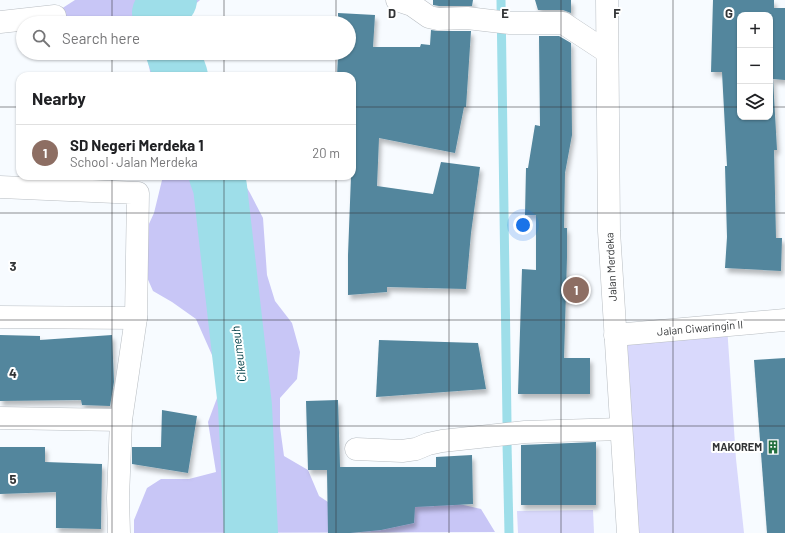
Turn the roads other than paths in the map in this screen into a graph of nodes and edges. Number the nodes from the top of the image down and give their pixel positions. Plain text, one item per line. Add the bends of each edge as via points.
1 (397, 0) edge
2 (608, 0) edge
3 (16, 20) edge
4 (0, 22) edge
5 (607, 52) junction
6 (0, 187) edge
7 (0, 317) edge
8 (136, 318) junction
9 (785, 320) edge
10 (615, 335) junction
11 (0, 418) edge
12 (122, 420) junction
13 (621, 429) junction
14 (356, 449) dead end
15 (119, 533) edge
16 (628, 533) edge

1 - 5 street via 438,19 563,23
2 - 5 street, Jalan Merdeka
3 - 4 street
5 - 10 street, Jalan Merdeka via 609,231
6 - 8 street via 138,193
7 - 8 street
8 - 12 street
9 - 10 street, Jalan Ciwaringin II
10 - 13 street, Jalan Merdeka
11 - 12 street
12 - 15 street
13 - 14 street via 525,432 442,441 402,451
13 - 16 street, Jalan Merdeka

